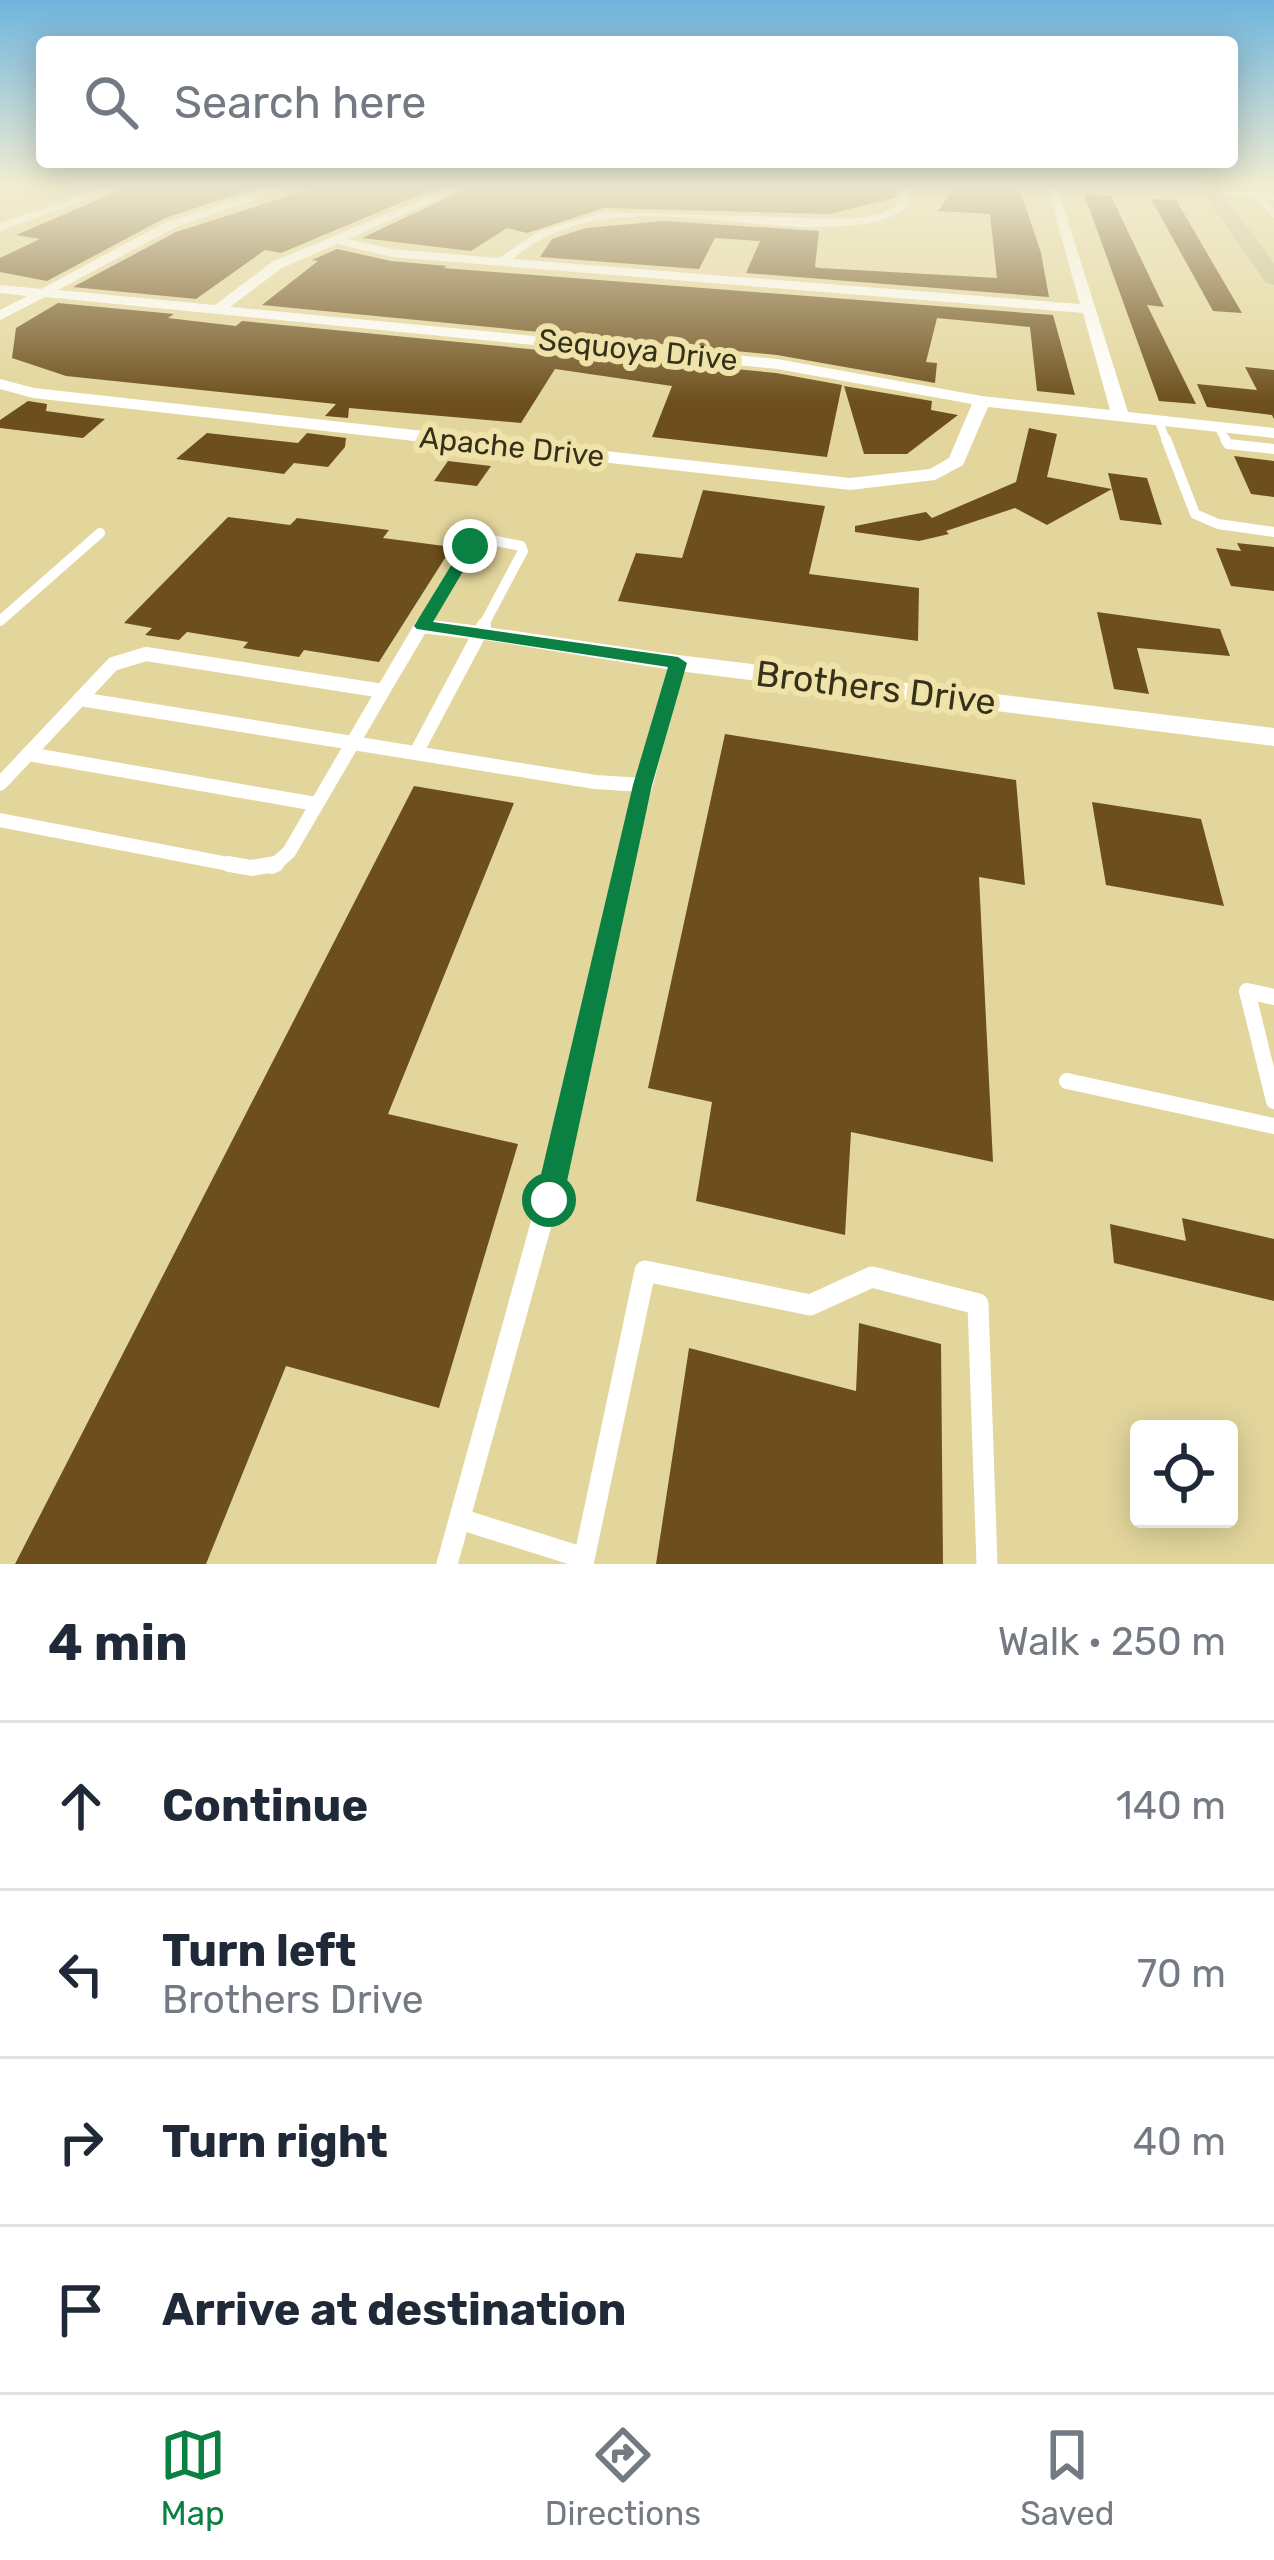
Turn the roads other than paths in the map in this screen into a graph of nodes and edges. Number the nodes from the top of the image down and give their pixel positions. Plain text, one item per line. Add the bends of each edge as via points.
1 (111, 256) edge
2 (296, 256) edge
3 (433, 256) edge
4 (508, 256) edge
5 (1071, 256) edge
6 (503, 261) junction
7 (0, 289) edge
8 (40, 293) junction
9 (220, 308) junction
10 (1086, 309) junction
11 (0, 316) edge
12 (0, 384) edge
13 (982, 400) junction
14 (1121, 418) junction
15 (1159, 422) junction
16 (1268, 440) edge
17 (100, 532) dead end
18 (1274, 532) edge
19 (0, 621) edge
20 (422, 626) junction
21 (479, 633) junction
22 (678, 663) junction
23 (383, 691) junction
24 (80, 699) junction
25 (1274, 736) edge
26 (353, 743) junction
27 (416, 753) junction
28 (28, 754) junction
29 (0, 784) edge
30 (642, 785) junction
31 (316, 804) junction
32 (0, 820) edge
33 (1274, 997) edge
34 (1067, 1082) dead end
35 (1274, 1101) edge
36 (1274, 1126) edge
37 (460, 1519) junction
38 (584, 1561) edge
39 (447, 1564) edge
40 (987, 1564) edge

1 - 8 street
2 - 9 street
3 - 6 street
4 - 6 street
5 - 10 street
6 - 10 street
7 - 8 street, Sequoya Drive
8 - 9 street, Sequoya Drive
8 - 11 street
9 - 13 street, Sequoya Drive via 777,364
10 - 14 street
12 - 13 street, Apache Drive via 850,484 934,474 957,461
13 - 14 street, Sequoya Drive
14 - 15 street, Sequoya Drive
15 - 16 street, Sequoya Drive
15 - 18 lane via 1195,514
17 - 19 lane
20 - 21 lane
20 - 21 lane via 470,546 516,543 523,551
20 - 23 lane
21 - 22 street, Brothers Drive
21 - 27 lane
22 - 25 street, Brothers Drive
22 - 30 lane
23 - 24 lane via 146,654 113,664
23 - 26 lane
24 - 26 lane
24 - 28 lane
26 - 27 lane
26 - 31 lane
27 - 30 lane
28 - 29 lane
28 - 31 lane
30 - 37 lane via 549,1200
31 - 32 lane via 272,867
33 - 35 lane via 1247,992
34 - 36 lane
37 - 38 lane
37 - 39 lane
38 - 40 lane via 645,1271 810,1305 872,1277 978,1304

